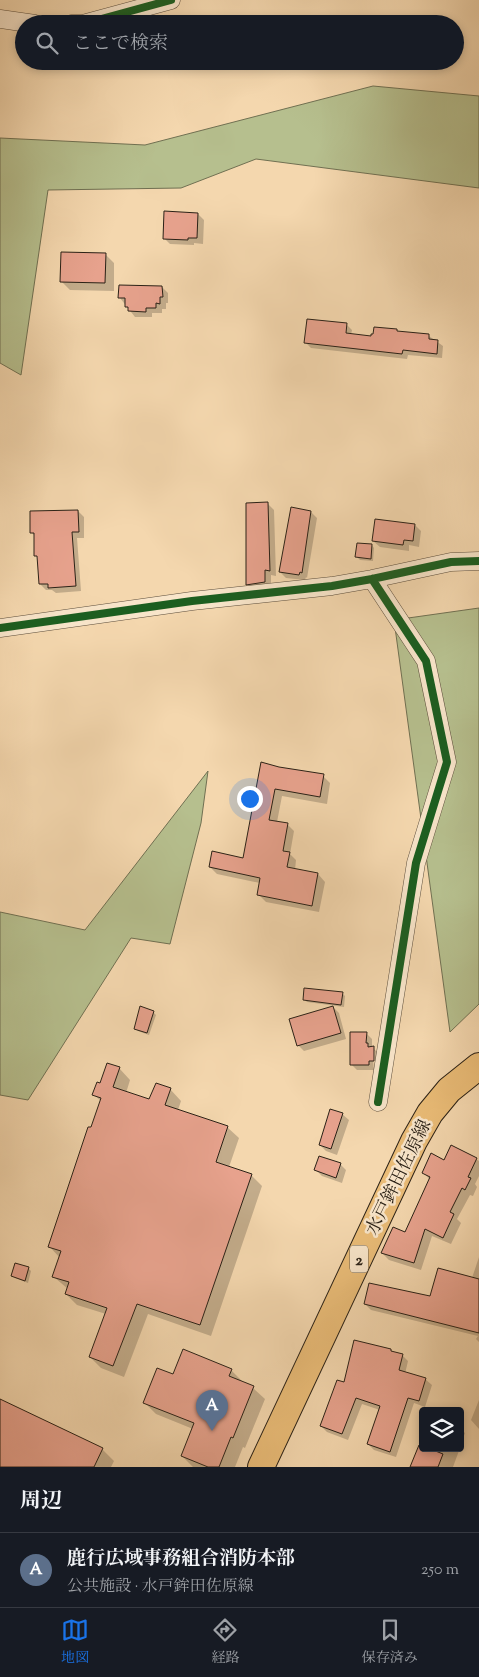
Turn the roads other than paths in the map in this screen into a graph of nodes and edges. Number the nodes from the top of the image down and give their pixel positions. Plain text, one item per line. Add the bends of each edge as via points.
1 (172, 0) edge
2 (116, 15) edge
3 (0, 19) edge
4 (15, 21) edge
5 (479, 561) edge
6 (372, 579) junction
7 (0, 628) edge
8 (479, 1066) edge
9 (378, 1102) dead end
10 (261, 1467) edge

1 - 2 street
3 - 4 street
5 - 6 street via 451,562
6 - 7 street
6 - 9 street via 426,661 447,762 416,863
8 - 10 main road, 水戸鉾田佐原線 / 2 via 449,1090 430,1113 414,1141

